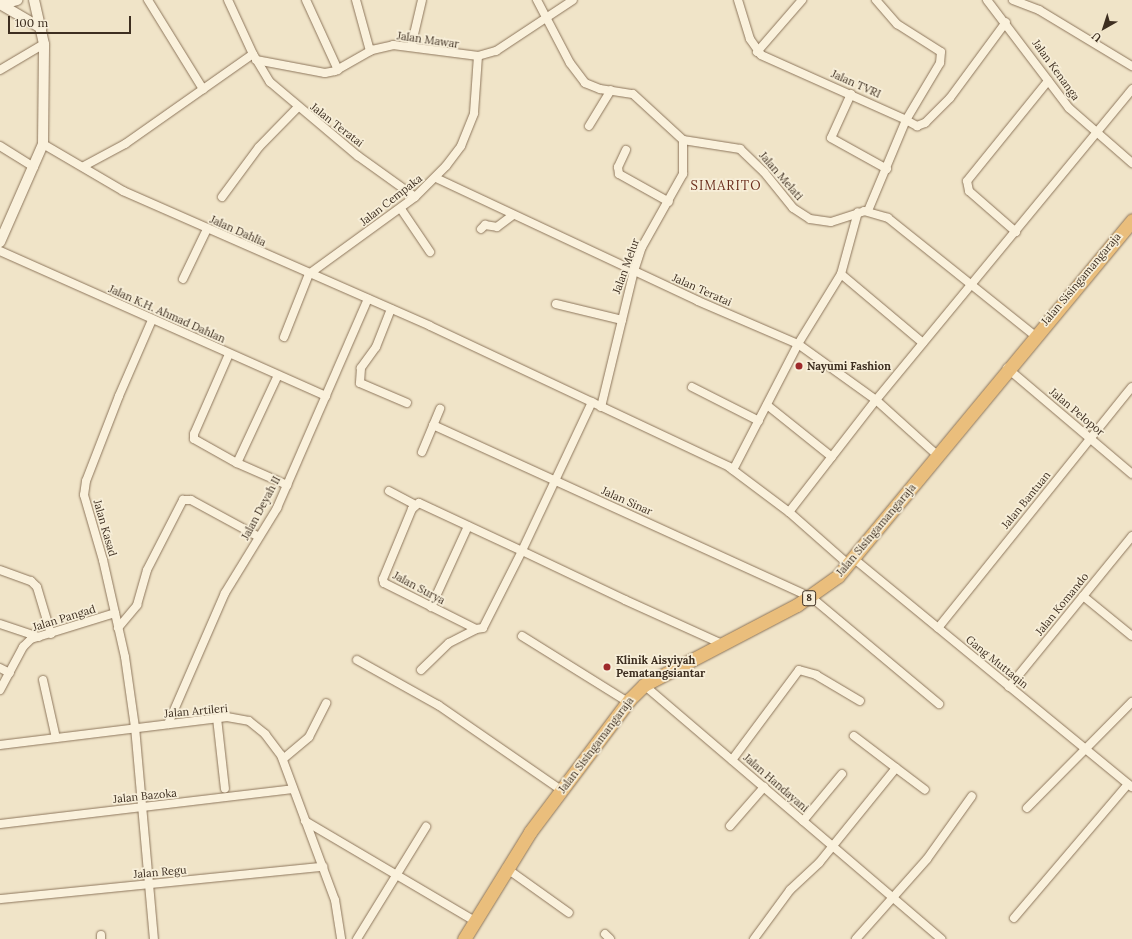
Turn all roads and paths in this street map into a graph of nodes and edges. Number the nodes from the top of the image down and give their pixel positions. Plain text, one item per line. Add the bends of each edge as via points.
1 (17, 0) edge
2 (34, 0) edge
3 (148, 0) edge
4 (228, 0) edge
5 (306, 0) edge
6 (356, 0) edge
7 (422, 0) edge
8 (537, 0) edge
9 (573, 0) edge
10 (738, 0) edge
11 (802, 0) edge
12 (876, 0) edge
13 (990, 0) edge
14 (1013, 0) edge
15 (1, 4) edge
16 (547, 19) junction
17 (1006, 22) junction
18 (41, 28) junction
19 (44, 44) junction
20 (411, 47) junction
21 (370, 51) junction
22 (757, 52) junction
23 (478, 56) junction
24 (254, 57) junction
25 (1132, 66) edge
26 (0, 70) edge
27 (338, 70) junction
28 (1048, 81) junction
29 (203, 89) junction
30 (1132, 89) edge
31 (611, 90) junction
32 (850, 94) junction
33 (297, 108) junction
34 (906, 120) junction
35 (589, 126) dead end
36 (1098, 133) junction
37 (683, 140) junction
38 (43, 144) junction
39 (0, 146) edge
40 (626, 150) dead end
41 (1132, 163) edge
42 (84, 166) junction
43 (34, 167) junction
44 (887, 169) junction
45 (436, 178) junction
46 (222, 197) dead end
47 (415, 197) junction
48 (669, 202) junction
49 (401, 209) junction
50 (868, 211) junction
51 (858, 212) junction
52 (513, 215) junction
53 (1132, 220) edge
54 (207, 229) junction
55 (481, 229) dead end
56 (1016, 232) junction
57 (0, 242) edge
58 (0, 252) edge
59 (430, 252) dead end
60 (634, 271) junction
61 (309, 274) junction
62 (841, 274) junction
63 (183, 279) dead end
64 (971, 285) junction
65 (368, 299) junction
66 (556, 304) dead end
67 (391, 310) junction
68 (152, 320) junction
69 (622, 320) junction
70 (1034, 335) junction
71 (284, 337) dead end
72 (923, 342) junction
73 (798, 344) junction
74 (229, 354) junction
75 (1007, 368) junction
76 (278, 375) junction
77 (1132, 387) edge
78 (692, 388) dead end
79 (326, 396) junction
80 (876, 400) junction
81 (592, 402) junction
82 (407, 403) dead end
83 (767, 406) junction
84 (601, 407) junction
85 (440, 409) dead end
86 (759, 421) junction
87 (433, 425) junction
88 (1091, 437) junction
89 (422, 452) dead end
90 (937, 455) junction
91 (832, 457) junction
92 (237, 463) junction
93 (733, 470) junction
94 (1132, 474) edge
95 (555, 481) junction
96 (287, 485) junction
97 (389, 491) dead end
98 (415, 505) junction
99 (789, 512) junction
100 (468, 526) junction
101 (259, 537) junction
102 (1131, 539) edge
103 (522, 551) junction
104 (850, 561) junction
105 (0, 570) edge
106 (1083, 596) junction
107 (811, 597) junction
108 (431, 607) junction
109 (115, 613) junction
110 (0, 624) edge
111 (118, 628) junction
112 (938, 628) junction
113 (476, 629) junction
114 (51, 634) junction
115 (522, 636) dead end
116 (1132, 636) edge
117 (40, 637) junction
118 (722, 644) junction
119 (357, 660) dead end
120 (0, 668) edge
121 (421, 670) dead end
122 (10, 673) junction
123 (43, 680) dead end
124 (644, 685) junction
125 (1009, 687) junction
126 (0, 690) edge
127 (860, 701) dead end
128 (628, 702) junction
129 (1132, 702) edge
130 (326, 703) dead end
131 (939, 704) dead end
132 (217, 718) junction
133 (168, 724) junction
134 (135, 727) junction
135 (854, 736) dead end
136 (56, 738) junction
137 (0, 745) edge
138 (1085, 749) junction
139 (283, 759) junction
140 (732, 760) junction
141 (896, 768) junction
142 (842, 774) dead end
143 (1130, 786) edge
144 (764, 787) junction
145 (225, 789) dead end
146 (293, 789) junction
147 (562, 790) junction
148 (925, 790) dead end
149 (972, 796) dead end
150 (142, 807) junction
151 (1027, 808) dead end
152 (305, 821) junction
153 (803, 821) junction
154 (0, 824) edge
155 (730, 826) dead end
156 (426, 828) dead end
157 (833, 846) junction
158 (322, 867) junction
159 (506, 868) junction
160 (398, 875) junction
161 (149, 884) junction
162 (893, 898) junction
163 (0, 899) edge
164 (569, 913) dead end
165 (1014, 918) dead end
166 (475, 920) junction
167 (154, 939) edge
168 (341, 939) edge
169 (357, 939) edge
170 (464, 939) edge
171 (754, 939) edge
172 (856, 939) edge
173 (941, 939) edge

1 - 15 street
2 - 18 street
3 - 29 street
4 - 24 street, Jalan Teratai
5 - 27 street
6 - 21 street
7 - 20 street
8 - 16 street
9 - 16 street, Jalan Mawar
10 - 22 street
11 - 22 street
12 - 34 street via 897,24 941,53 940,63
13 - 17 street, Jalan Kenanga
14 - 25 street via 1039,10
15 - 18 street
16 - 23 street, Jalan Mawar via 496,51
16 - 31 street via 585,83
17 - 28 street, Jalan Kenanga
17 - 34 street, Jalan TVRI via 950,98 925,123 917,126
18 - 19 street
19 - 26 street
19 - 38 street
20 - 21 street, Jalan Mawar via 392,45
20 - 23 street, Jalan Mawar via 431,52
21 - 27 street, Jalan Mawar
22 - 32 street, Jalan TVRI
23 - 45 street, Jalan Cempaka via 474,113 460,146
24 - 27 street, Jalan Mawar via 325,73
24 - 29 street
24 - 33 street, Jalan Teratai via 270,82
28 - 36 street, Jalan Kenanga via 1069,108
28 - 56 street via 967,181 969,191
29 - 42 street via 125,144
30 - 36 street
31 - 35 street
31 - 37 street via 633,94 644,101 662,124
32 - 34 street, Jalan TVRI
32 - 44 street via 831,138
33 - 46 street via 259,147
33 - 47 street, Jalan Teratai
34 - 44 street
36 - 41 street, Jalan Kenanga
36 - 56 street
37 - 48 street, Jalan Melur via 683,174
37 - 51 street, Jalan Melati via 709,141 740,149 764,172 792,208 810,219 831,222
38 - 42 street, Jalan Dahlia
38 - 43 street
39 - 43 street
40 - 48 street via 618,167 619,174
42 - 54 street, Jalan Dahlia via 123,192
43 - 57 street
44 - 50 street
45 - 47 street, Jalan Cempaka
45 - 52 street, Jalan Teratai
47 - 49 street, Jalan Cempaka
48 - 60 street, Jalan Melur via 642,247
49 - 59 street
49 - 61 street, Jalan Cempaka
50 - 51 street, Jalan Melati
50 - 64 street, Jalan Melati via 888,218
51 - 62 street
52 - 55 street via 497,227 485,225
52 - 60 street, Jalan Teratai
53 - 70 highway, Jalan Sisingamangaraja / 8
54 - 61 street, Jalan Dahlia
54 - 63 street
56 - 64 street
58 - 68 street, Jalan K.H. Ahmad Dahlan
60 - 69 street, Jalan Melur
60 - 73 street, Jalan Teratai
61 - 65 street, Jalan Dahlia
61 - 71 street
62 - 72 street
62 - 73 street
64 - 70 street, Jalan Melati
64 - 72 street
65 - 67 street, Jalan Dahlia
65 - 79 street, Jalan Deyah II
66 - 69 street
67 - 81 street, Jalan Dahlia
67 - 82 street via 376,347 361,368 360,383
68 - 74 street, Jalan K.H. Ahmad Dahlan
68 - 109 street, Jalan Kasad via 86,481 87,511 103,560
69 - 84 street, Jalan Melur
70 - 75 highway, Jalan Sisingamangaraja / 8
72 - 80 street
73 - 80 street, Jalan Teratai
73 - 83 street
74 - 76 street, Jalan K.H. Ahmad Dahlan
74 - 92 street via 194,434 197,442
75 - 88 street, Jalan Pelopor
75 - 90 highway, Jalan Sisingamangaraja / 8
76 - 79 street, Jalan K.H. Ahmad Dahlan
76 - 92 street
77 - 88 street, Jalan Bantuan
78 - 86 street
79 - 96 street, Jalan Deyah II
80 - 90 street, Jalan Teratai
80 - 91 street
81 - 84 street, Jalan Dahlia
81 - 95 street
83 - 86 street
83 - 91 street
84 - 93 street, Gang Muttaqin
85 - 87 street
86 - 93 street
87 - 89 street
87 - 95 street, Jalan Sinar
88 - 94 street, Jalan Pelopor
88 - 112 street, Jalan Bantuan
90 - 104 highway, Jalan Sisingamangaraja / 8
91 - 99 street
92 - 96 street
93 - 99 street, Gang Muttaqin
95 - 103 street
95 - 107 street, Jalan Sinar
96 - 101 street, Jalan Deyah II
97 - 98 street
98 - 100 street via 419,503
98 - 108 street, Jalan Surya via 383,579 387,587
99 - 104 street, Gang Muttaqin
100 - 103 street
100 - 108 street
101 - 111 street via 191,500 183,500 147,570 137,605
101 - 133 street, Jalan Deyah II via 213,616
102 - 106 street, Jalan Komando
103 - 113 street via 483,628
103 - 118 street
104 - 107 highway, Jalan Sisingamangaraja / 8
104 - 112 street, Gang Muttaqin
105 - 114 street via 31,582 37,587
106 - 116 street
106 - 125 street, Jalan Komando
107 - 118 highway, Jalan Sisingamangaraja / 8
107 - 131 street, Jalan Sinar
108 - 113 street, Jalan Surya
109 - 111 street, Jalan Kasad
109 - 114 street, Jalan Pangad
110 - 117 street
111 - 134 street, Jalan Kasad
112 - 125 street, Gang Muttaqin
113 - 121 street via 449,643
114 - 117 street, Jalan Pangad
115 - 128 street
117 - 122 street, Jalan Pangad via 27,642
118 - 124 highway, Jalan Sisingamangaraja / 8
119 - 147 street via 438,705
120 - 122 street
122 - 126 street, Jalan Pangad
123 - 136 street
124 - 128 highway, Jalan Sisingamangaraja / 8
124 - 140 street, Jalan Handayani
125 - 138 street, Gang Muttaqin
127 - 140 street via 816,675 798,670
128 - 147 highway, Jalan Sisingamangaraja / 8
129 - 138 street
130 - 139 street via 309,737
132 - 133 street, Jalan Artileri
132 - 139 street, Jalan Artileri via 248,721 271,740
132 - 145 street
133 - 134 street, Jalan Artileri
134 - 136 street, Jalan Artileri
134 - 150 street, Jalan Kasad
135 - 141 street
136 - 137 street, Jalan Artileri
138 - 143 street, Gang Muttaqin
138 - 151 street
139 - 146 street, Jalan Artileri
140 - 144 street, Jalan Handayani
141 - 148 street
141 - 157 street
142 - 153 street
143 - 165 street
144 - 153 street, Jalan Handayani
144 - 155 street
146 - 150 street, Jalan Bazoka
146 - 152 street, Jalan Artileri
147 - 159 highway, Jalan Sisingamangaraja / 8
149 - 162 street via 927,859
150 - 154 street, Jalan Bazoka
150 - 161 street, Jalan Kasad
152 - 158 street, Jalan Artileri
152 - 160 street
153 - 157 street, Jalan Handayani
156 - 160 street
157 - 162 street, Jalan Handayani
157 - 171 street via 790,890
158 - 161 street, Jalan Regu
158 - 168 street, Jalan Artileri via 335,900
159 - 164 street
159 - 166 highway, Jalan Sisingamangaraja / 8
160 - 166 street
160 - 169 street
161 - 163 street, Jalan Regu
161 - 167 street, Jalan Kasad
162 - 172 street
162 - 173 street, Jalan Handayani
166 - 170 highway, Jalan Sisingamangaraja / 8

